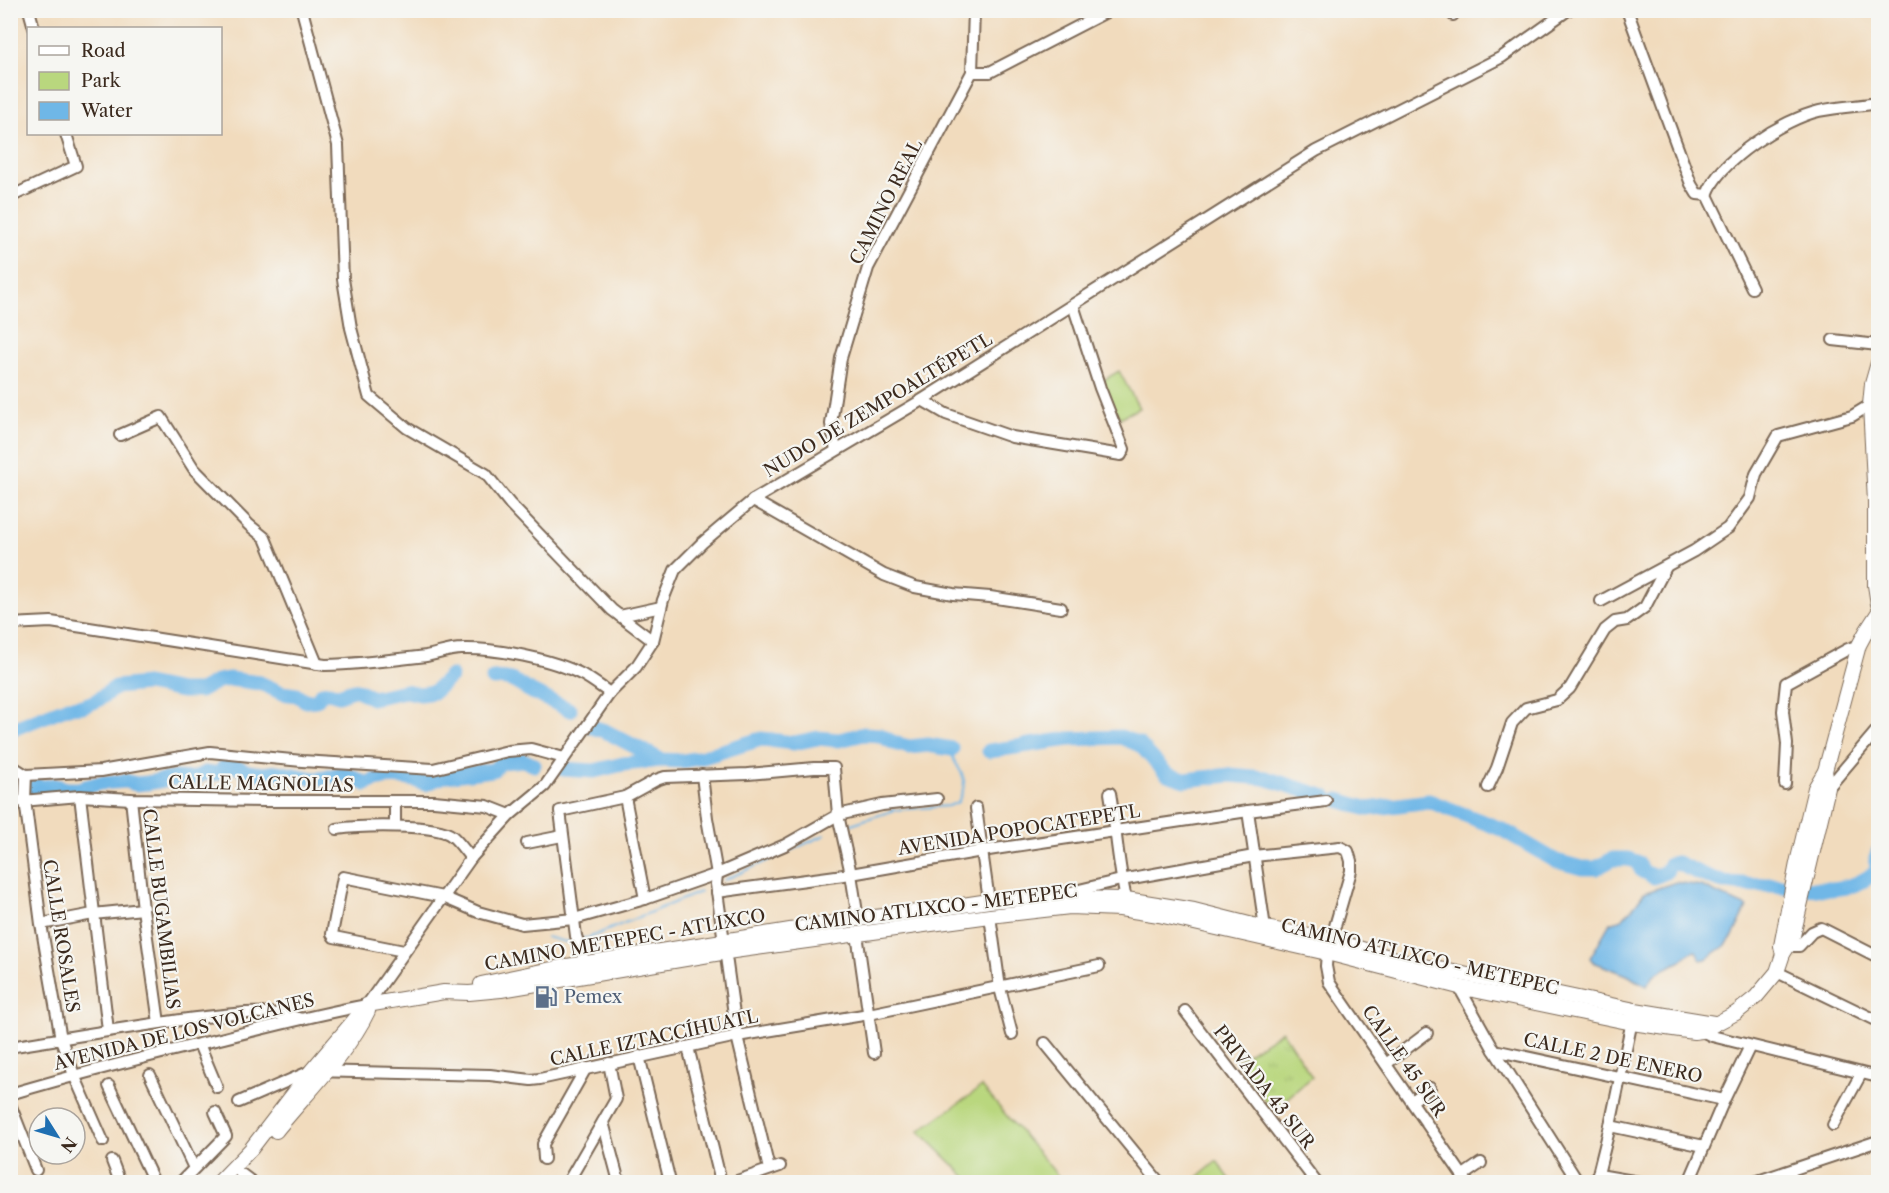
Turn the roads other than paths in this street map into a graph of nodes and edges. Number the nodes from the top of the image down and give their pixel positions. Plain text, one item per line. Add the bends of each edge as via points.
1 (29, 10) edge
2 (302, 10) edge
3 (974, 10) edge
4 (1110, 10) edge
5 (1568, 10) edge
6 (1627, 10) edge
7 (33, 27) edge
8 (972, 72) junction
9 (1878, 103) edge
10 (66, 135) edge
11 (1707, 195) junction
12 (10, 197) edge
13 (1752, 288) dead end
14 (1073, 305) junction
15 (1833, 340) dead end
16 (1878, 345) edge
17 (1878, 363) edge
18 (922, 400) junction
19 (1870, 405) junction
20 (120, 435) dead end
21 (836, 450) junction
22 (753, 500) junction
23 (1666, 566) junction
24 (1601, 601) dead end
25 (1878, 604) edge
26 (661, 607) junction
27 (1061, 608) dead end
28 (1878, 613) edge
29 (620, 616) junction
30 (10, 624) edge
31 (653, 641) junction
32 (1859, 645) junction
33 (317, 664) junction
34 (610, 693) junction
35 (1878, 729) edge
36 (564, 758) junction
37 (10, 765) edge
38 (702, 775) junction
39 (26, 776) junction
40 (1785, 784) dead end
41 (1488, 787) dead end
42 (1822, 788) junction
43 (1110, 793) dead end
44 (80, 796) junction
45 (625, 797) junction
46 (937, 799) dead end
47 (25, 800) junction
48 (131, 800) junction
49 (1326, 801) dead end
50 (10, 802) edge
51 (395, 802) junction
52 (976, 808) dead end
53 (1248, 811) junction
54 (510, 814) junction
55 (838, 815) junction
56 (395, 826) junction
57 (337, 829) dead end
58 (1117, 831) junction
59 (562, 836) junction
60 (527, 843) dead end
61 (982, 851) junction
62 (1254, 856) junction
63 (471, 858) junction
64 (717, 874) junction
65 (851, 874) junction
66 (1121, 880) junction
67 (717, 892) junction
68 (1058, 895) junction
69 (443, 897) junction
70 (645, 899) junction
71 (1126, 899) junction
72 (989, 901) junction
73 (143, 909) junction
74 (93, 914) junction
75 (990, 916) junction
76 (574, 919) junction
77 (858, 919) junction
78 (41, 924) junction
79 (1265, 928) junction
80 (857, 934) junction
81 (1330, 943) junction
82 (726, 946) junction
83 (1784, 949) junction
84 (404, 951) junction
85 (1878, 957) edge
86 (1099, 966) dead end
87 (587, 969) junction
88 (1777, 972) junction
89 (1000, 987) junction
90 (1459, 987) junction
91 (1535, 996) junction
92 (370, 1004) junction
93 (1185, 1011) dead end
94 (869, 1014) junction
95 (1633, 1017) junction
96 (303, 1019) junction
97 (1878, 1021) edge
98 (159, 1023) junction
99 (1705, 1025) junction
100 (108, 1030) junction
101 (1427, 1033) dead end
102 (1012, 1034) dead end
103 (737, 1036) junction
104 (60, 1039) junction
105 (1045, 1043) dead end
106 (199, 1044) junction
107 (1750, 1046) junction
108 (10, 1047) edge
109 (688, 1047) junction
110 (1494, 1050) junction
111 (874, 1053) dead end
112 (639, 1056) junction
113 (609, 1063) junction
114 (1386, 1064) junction
115 (586, 1068) junction
116 (311, 1071) junction
117 (326, 1071) junction
118 (1862, 1074) junction
119 (74, 1075) junction
120 (150, 1075) dead end
121 (1621, 1077) junction
122 (1878, 1077) edge
123 (109, 1086) dead end
124 (217, 1087) dead end
125 (1430, 1088) dead end
126 (10, 1094) edge
127 (1724, 1100) junction
128 (1412, 1101) junction
129 (239, 1102) dead end
130 (10, 1104) edge
131 (215, 1112) dead end
132 (603, 1122) junction
133 (1833, 1125) dead end
134 (1610, 1126) junction
135 (103, 1141) dead end
136 (1878, 1141) edge
137 (1704, 1146) junction
138 (544, 1159) dead end
139 (112, 1161) dead end
140 (1481, 1163) dead end
141 (194, 1168) junction
142 (36, 1170) dead end
143 (236, 1178) edge
144 (1465, 1179) edge
145 (1598, 1179) edge
146 (120, 1182) edge
147 (154, 1182) edge
148 (181, 1182) edge
149 (219, 1182) edge
150 (252, 1182) edge
151 (568, 1182) edge
152 (619, 1182) edge
153 (670, 1182) edge
154 (721, 1182) edge
155 (734, 1182) edge
156 (1159, 1182) edge
157 (1316, 1182) edge
158 (1578, 1182) edge
159 (1640, 1182) edge
160 (1689, 1182) edge
161 (1755, 1182) edge

1 - 7 street
2 - 29 street via 338,145 343,279 369,396 406,428 486,474 510,504
3 - 8 street, CAMINO REAL
4 - 8 street via 990,72
5 - 14 street, NUDO DE ZEMPOALTÉPETL via 1502,57 1316,151
6 - 11 street via 1691,184 1697,194
8 - 21 street, CAMINO REAL via 868,268 841,358 831,424
9 - 11 street via 1818,112 1777,128 1729,163
10 - 12 street via 76,166
11 - 13 street
14 - 18 street, NUDO DE ZEMPOALTÉPETL
14 - 18 street via 1124,449 1122,455 1012,437 946,414
15 - 16 street
17 - 19 main road
18 - 21 street, NUDO DE ZEMPOALTÉPETL
19 - 23 street via 1852,416 1778,436 1756,474 1750,498 1728,528
19 - 25 main road
20 - 33 street via 160,417 194,469 265,538
21 - 22 street, NUDO DE ZEMPOALTÉPETL
22 - 26 street, NUDO DE ZEMPOALTÉPETL via 675,570
22 - 27 street via 884,575 915,587
23 - 24 street
23 - 41 street via 1645,607 1605,630 1570,688 1557,700 1526,708 1512,723
26 - 29 street
26 - 31 street, NUDO DE ZEMPOALTÉPETL
28 - 32 main road
29 - 31 street
30 - 33 street via 51,622
31 - 34 street, NUDO DE ZEMPOALTÉPETL via 636,667
32 - 40 street via 1786,683
32 - 42 main road
33 - 34 street via 366,663 460,649 483,650 557,664
34 - 36 street, NUDO DE ZEMPOALTÉPETL
35 - 42 street
36 - 39 street via 531,749 433,769 210,752 101,771
36 - 54 street, NUDO DE ZEMPOALTÉPETL via 545,786
37 - 39 street
38 - 45 street via 664,777
38 - 55 street via 834,768
38 - 64 street
39 - 47 street, CALLE ROSALES
42 - 83 main road
43 - 58 street
44 - 47 street, CALLE MAGNOLIAS
44 - 48 street, CALLE MAGNOLIAS
44 - 74 street
45 - 59 street via 560,811
45 - 70 street
46 - 55 street
47 - 50 street, CALLE MAGNOLIAS
47 - 78 street, CALLE ROSALES
48 - 51 street, CALLE MAGNOLIAS
48 - 73 street, CALLE BUGAMBILIAS
49 - 53 street, AVENIDA POPOCATEPETL
51 - 54 street, CALLE MAGNOLIAS via 487,806
51 - 56 street
52 - 61 street
53 - 58 street, AVENIDA POPOCATEPETL
53 - 62 street
54 - 63 street, NUDO DE ZEMPOALTÉPETL
55 - 64 street via 785,845
55 - 65 street
56 - 57 street
56 - 63 street via 441,831
58 - 61 street, AVENIDA POPOCATEPETL
58 - 66 street
59 - 60 street
59 - 76 street
61 - 65 street, AVENIDA POPOCATEPETL
61 - 72 street
62 - 66 street
62 - 79 street
62 - 81 street via 1340,847 1348,851 1351,871
63 - 69 street, NUDO DE ZEMPOALTÉPETL
64 - 67 street
64 - 70 street
65 - 67 street, AVENIDA POPOCATEPETL
65 - 77 street
66 - 68 street
66 - 71 street
67 - 82 street
68 - 71 main road, CAMINO METEPEC - ATLIXCO
68 - 72 main road, CAMINO METEPEC - ATLIXCO
69 - 76 street via 522,924
69 - 84 street, NUDO DE ZEMPOALTÉPETL
69 - 84 street via 343,877 334,937
70 - 76 street
71 - 79 main road, CAMINO METEPEC - ATLIXCO via 1194,910
72 - 77 main road, CAMINO METEPEC - ATLIXCO
73 - 74 street
73 - 98 street, CALLE BUGAMBILIAS
74 - 78 street
74 - 100 street
75 - 80 main road, CAMINO ATLIXCO - METEPEC
75 - 81 main road, CAMINO ATLIXCO - METEPEC via 1070,907 1120,909
75 - 89 street
76 - 87 street
77 - 82 main road, CAMINO METEPEC - ATLIXCO
78 - 104 street, CALLE ROSALES
79 - 81 main road, CAMINO METEPEC - ATLIXCO
80 - 82 main road, CAMINO ATLIXCO - METEPEC
80 - 94 street
81 - 90 main road, CAMINO ATLIXCO - METEPEC
81 - 91 main road, CAMINO METEPEC - ATLIXCO
81 - 114 street, CALLE 45 SUR via 1326,966 1329,982
82 - 87 main road, CAMINO METEPEC - ATLIXCO
82 - 103 street
83 - 85 street via 1799,945 1821,928
83 - 88 main road
84 - 92 street, NUDO DE ZEMPOALTÉPETL
86 - 89 street, CALLE IZTACCÍHUATL
87 - 92 main road, CAMINO METEPEC - ATLIXCO
88 - 97 street
88 - 99 main road via 1736,1013
89 - 94 street, CALLE IZTACCÍHUATL
89 - 102 street
90 - 91 main road, CAMINO ATLIXCO - METEPEC
90 - 110 street
91 - 95 main road, CAMINO METEPEC - ATLIXCO
92 - 96 street, AVENIDA DE LOS VOLCANES
92 - 116 main road
92 - 117 main road via 362,1024
93 - 157 street, PRIVADA 43 SUR
94 - 103 street, CALLE IZTACCÍHUATL
94 - 111 street
95 - 99 main road, CAMINO METEPEC - ATLIXCO
95 - 121 street
96 - 98 street via 244,1012
96 - 106 street, AVENIDA DE LOS VOLCANES
98 - 100 street
99 - 107 street via 1712,1036
100 - 104 street
101 - 114 street
103 - 109 street, CALLE IZTACCÍHUATL
103 - 155 street via 774,1168
104 - 108 street
104 - 119 street, CALLE ROSALES
105 - 156 street
106 - 119 street, AVENIDA DE LOS VOLCANES
106 - 124 street
107 - 118 street
107 - 127 street
109 - 112 street, CALLE IZTACCÍHUATL
109 - 154 street
110 - 121 street, CALLE 2 DE ENERO
110 - 158 street
112 - 113 street, CALLE IZTACCÍHUATL
112 - 153 street
113 - 115 street, CALLE IZTACCÍHUATL
113 - 132 street via 616,1099
114 - 128 street, CALLE 45 SUR
115 - 117 street, CALLE IZTACCÍHUATL via 531,1080
115 - 138 street via 543,1144
116 - 117 street, CALLE IZTACCÍHUATL
116 - 129 street
116 - 149 main road via 251,1149
117 - 143 main road
118 - 122 street
118 - 133 street
119 - 126 street, AVENIDA DE LOS VOLCANES
119 - 135 street, CALLE ROSALES
120 - 141 street
121 - 127 street, CALLE 2 DE ENERO
121 - 134 street
123 - 147 street
125 - 128 street
127 - 137 street
128 - 144 street, CALLE 45 SUR
130 - 142 street
131 - 141 street via 226,1136
132 - 151 street
132 - 152 street
134 - 137 street
134 - 145 street
136 - 161 street
137 - 160 street
139 - 146 street
140 - 144 street
141 - 148 street
143 - 150 street
145 - 159 street

